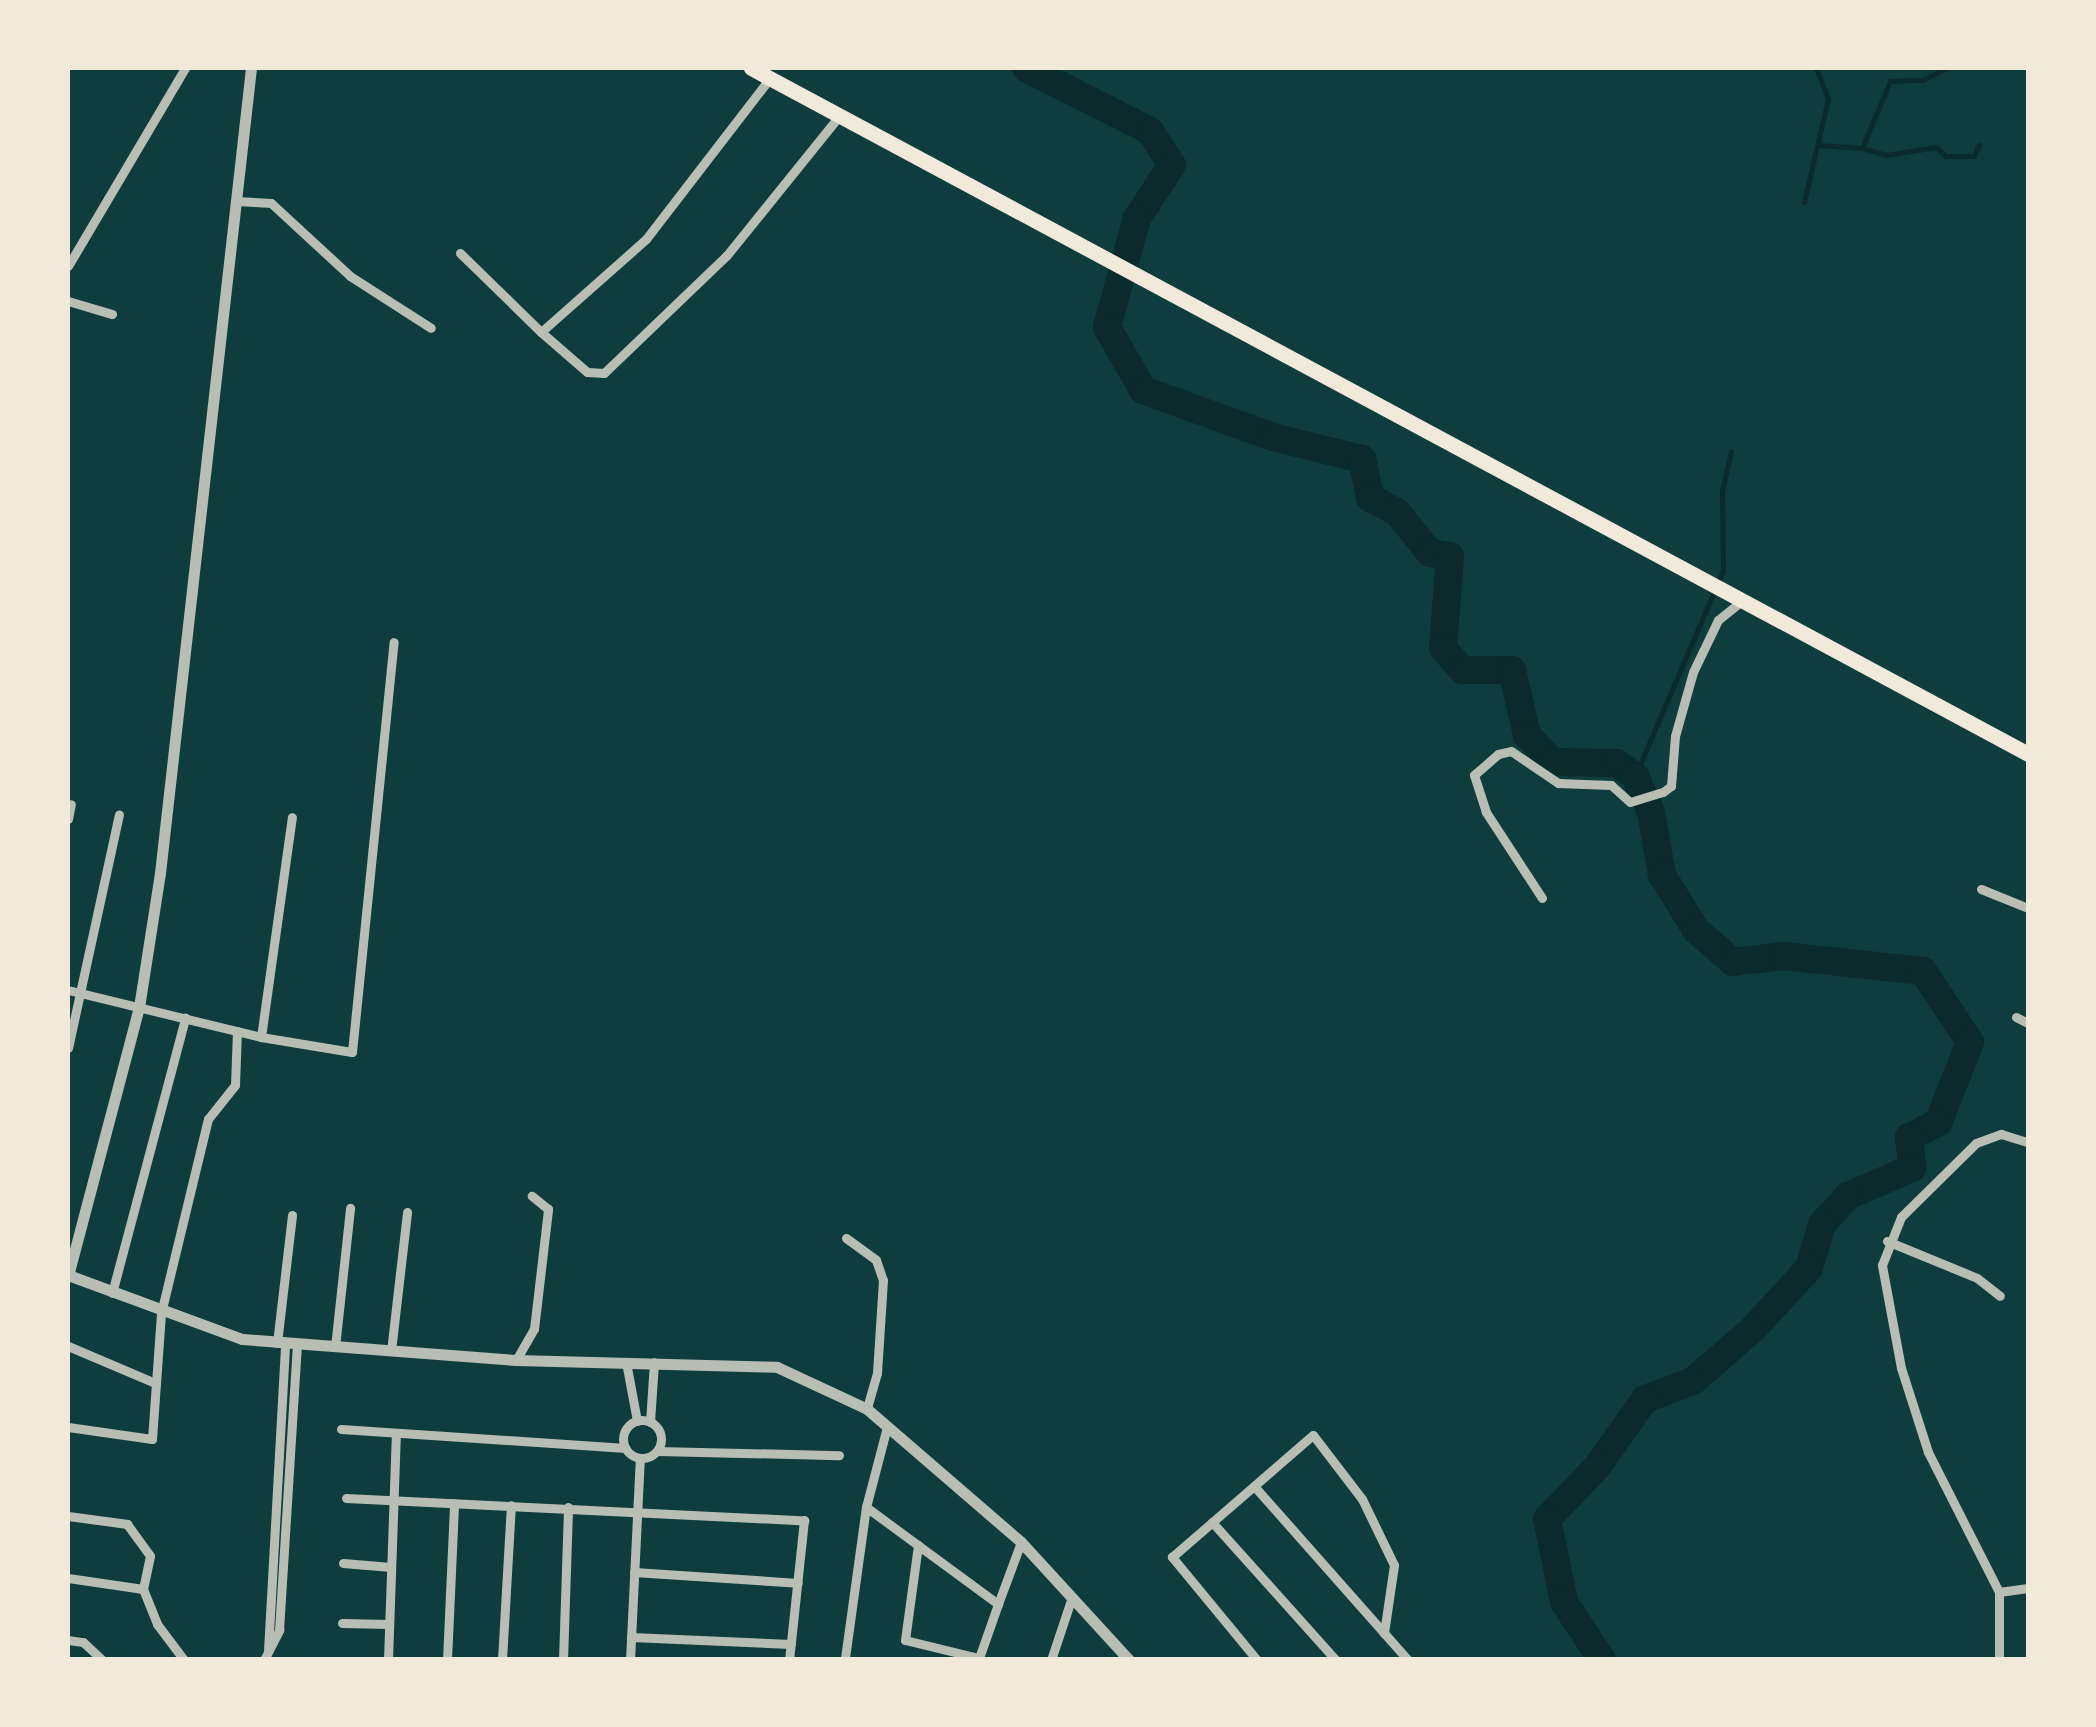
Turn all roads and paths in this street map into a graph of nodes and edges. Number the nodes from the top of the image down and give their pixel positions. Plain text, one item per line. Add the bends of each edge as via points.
1 (185, 68) edge
2 (250, 68) edge
3 (751, 68) edge
4 (770, 78) junction
5 (840, 115) junction
6 (235, 201) junction
7 (460, 253) dead end
8 (68, 266) edge
9 (68, 302) edge
10 (112, 314) dead end
11 (431, 328) dead end
12 (541, 332) junction
13 (1733, 601) junction
14 (394, 642) dead end
15 (2028, 754) edge
16 (71, 804) dead end
17 (118, 815) dead end
18 (292, 817) dead end
19 (68, 819) edge
20 (1981, 889) dead end
21 (1542, 898) dead end
22 (2028, 908) edge
23 (68, 990) edge
24 (82, 994) junction
25 (139, 1006) junction
26 (185, 1018) junction
27 (2016, 1018) dead end
28 (2028, 1022) edge
29 (237, 1031) junction
30 (261, 1037) junction
31 (68, 1048) edge
32 (2028, 1142) edge
33 (532, 1196) dead end
34 (350, 1208) dead end
35 (407, 1212) dead end
36 (292, 1215) dead end
37 (846, 1238) dead end
38 (1887, 1241) junction
39 (68, 1275) edge
40 (112, 1293) junction
41 (2000, 1296) dead end
42 (161, 1313) junction
43 (286, 1344) junction
44 (68, 1346) edge
45 (335, 1348) junction
46 (391, 1352) junction
47 (516, 1360) junction
48 (626, 1362) junction
49 (654, 1362) junction
50 (155, 1383) junction
51 (866, 1409) junction
52 (637, 1421) junction
53 (650, 1422) junction
54 (888, 1427) junction
55 (68, 1428) edge
56 (341, 1429) dead end
57 (396, 1433) junction
58 (625, 1448) junction
59 (658, 1451) junction
60 (839, 1455) dead end
61 (640, 1458) junction
62 (1254, 1486) junction
63 (346, 1498) dead end
64 (394, 1500) junction
65 (454, 1503) junction
66 (510, 1505) junction
67 (568, 1508) junction
68 (866, 1508) junction
69 (635, 1510) junction
70 (68, 1516) edge
71 (1212, 1522) junction
72 (1021, 1542) junction
73 (918, 1545) junction
74 (343, 1563) dead end
75 (392, 1566) junction
76 (634, 1572) junction
77 (68, 1578) edge
78 (798, 1583) junction
79 (2028, 1588) edge
80 (143, 1589) junction
81 (1999, 1592) junction
82 (1072, 1598) junction
83 (998, 1604) junction
84 (342, 1623) dead end
85 (390, 1624) junction
86 (1384, 1633) junction
87 (631, 1637) junction
88 (68, 1640) edge
89 (791, 1644) junction
90 (266, 1656) edge
91 (845, 1658) edge
92 (102, 1660) edge
93 (184, 1660) edge
94 (388, 1660) edge
95 (447, 1660) edge
96 (502, 1660) edge
97 (563, 1660) edge
98 (630, 1660) edge
99 (790, 1660) edge
100 (1051, 1660) edge
101 (1129, 1660) edge
102 (1257, 1660) edge
103 (1336, 1660) edge
104 (1408, 1660) edge
105 (1999, 1660) edge

1 - 8 street
2 - 6 street
3 - 4 highway
4 - 5 highway
4 - 12 street via 646,239
5 - 12 street via 726,255 604,374 587,372
5 - 13 highway
6 - 11 street via 271,203 350,276
6 - 25 street via 205,515
7 - 12 street
9 - 10 street
13 - 15 highway
13 - 21 street via 1693,672 1675,736 1671,786 1663,792 1630,802 1610,785 1558,783 1515,752 1498,754 1474,775 1486,812
14 - 30 street via 352,1052
16 - 19 street
17 - 24 street
18 - 30 street
20 - 22 street
23 - 24 street
24 - 25 street
24 - 31 street
25 - 26 street
25 - 39 street
26 - 29 street
26 - 40 street
27 - 28 street
29 - 30 street
29 - 42 street via 234,1085 208,1120
32 - 38 street via 2001,1134 1976,1143 1902,1217
33 - 47 street via 548,1209 534,1330
34 - 45 street
35 - 46 street
36 - 43 street
37 - 51 street via 876,1260 883,1280 878,1372
38 - 41 street via 1976,1278
38 - 81 street via 1885,1296 1906,1385 1928,1452
39 - 40 street
40 - 42 street
42 - 43 street via 242,1339
42 - 50 street
43 - 45 street
43 - 90 street via 279,1630
44 - 50 street
45 - 46 street
46 - 47 street
47 - 48 street
48 - 49 street
48 - 52 street
49 - 51 street via 777,1368
49 - 53 street
50 - 55 street via 152,1439
51 - 54 street
52 - 53 street
52 - 58 street via 626,1429
53 - 59 street via 660,1432
54 - 68 street
54 - 72 street
56 - 57 street
57 - 58 street
57 - 64 street
58 - 61 street
59 - 60 street
59 - 61 street
61 - 69 street
62 - 71 street
62 - 86 street
62 - 86 street via 1312,1436 1362,1499 1394,1565
63 - 64 street
64 - 65 street
64 - 75 street
65 - 66 street
65 - 95 street
66 - 67 street
66 - 96 street
67 - 69 street
67 - 97 street
68 - 73 street
68 - 91 street
69 - 76 street
69 - 78 street via 804,1520
70 - 80 street via 127,1524 150,1556
71 - 102 street via 1172,1557
71 - 103 street
72 - 82 street
72 - 83 street
73 - 83 street
73 - 83 street via 905,1640 979,1658
74 - 75 street
75 - 85 street
76 - 78 street
76 - 87 street
77 - 80 street
78 - 89 street
79 - 81 street
80 - 93 street via 156,1624
81 - 105 street
82 - 100 street
82 - 101 street
84 - 85 street
85 - 94 street
86 - 104 street
87 - 89 street
87 - 98 street
88 - 92 street via 83,1642
89 - 99 street

